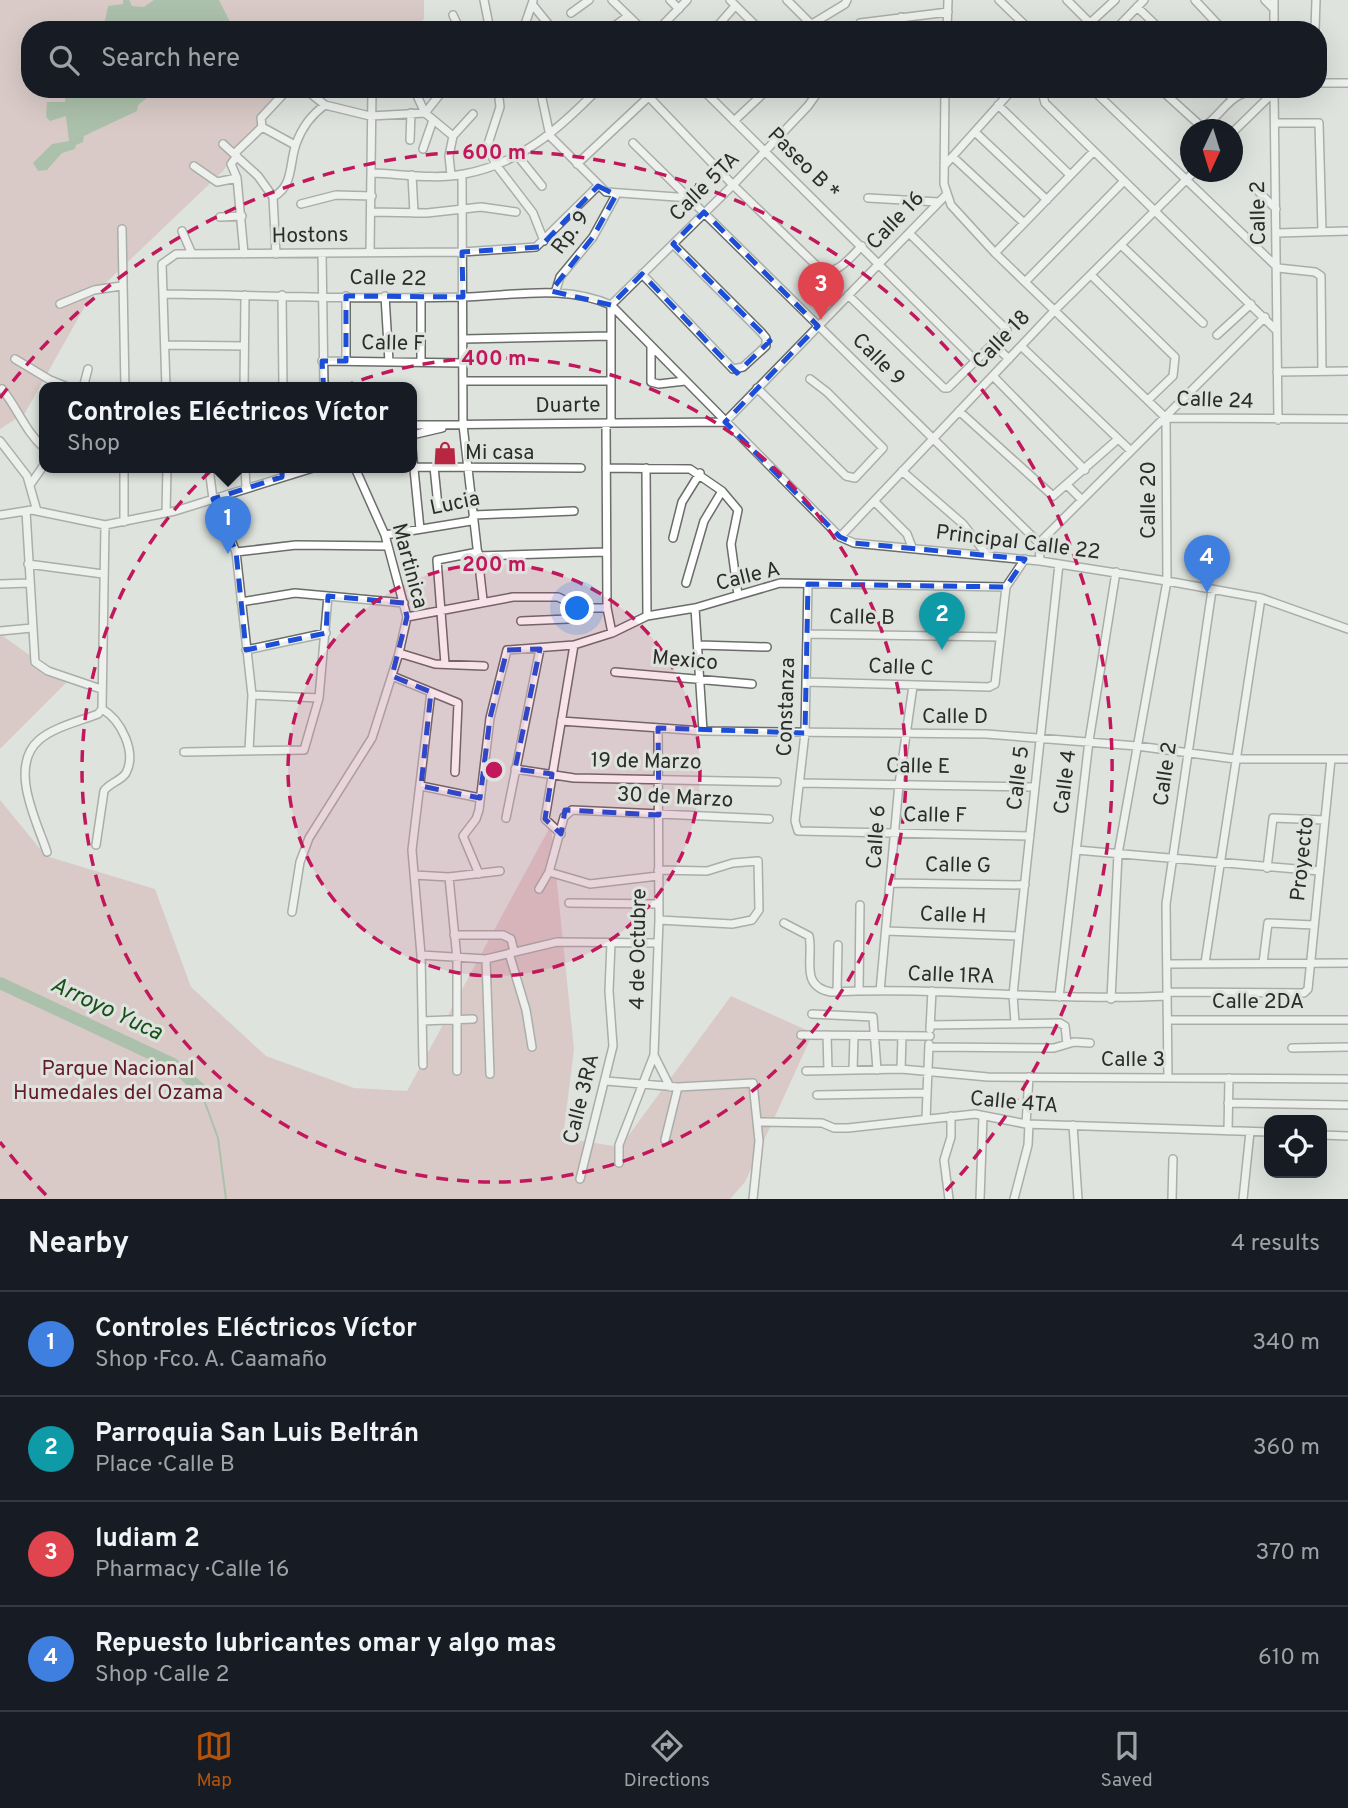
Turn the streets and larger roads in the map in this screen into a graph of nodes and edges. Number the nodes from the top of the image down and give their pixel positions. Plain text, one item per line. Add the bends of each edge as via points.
1 (484, 0) edge
2 (589, 0) edge
3 (612, 0) edge
4 (670, 0) edge
5 (687, 0) edge
6 (847, 0) edge
7 (948, 0) edge
8 (999, 0) edge
9 (1067, 0) edge
10 (1115, 0) edge
11 (1144, 0) edge
12 (1195, 0) edge
13 (1265, 0) edge
14 (1316, 0) edge
15 (791, 1) edge
16 (532, 2) edge
17 (733, 3) edge
18 (1273, 4) edge
19 (1137, 7) junction
20 (679, 9) junction
21 (948, 12) junction
22 (571, 13) dead end
23 (453, 15) dead end
24 (628, 16) junction
25 (901, 17) junction
26 (456, 21) edge
27 (488, 21) edge
28 (526, 21) edge
29 (546, 21) edge
30 (621, 21) edge
31 (633, 21) edge
32 (667, 21) edge
33 (720, 21) edge
34 (751, 21) edge
35 (809, 21) edge
36 (823, 21) edge
37 (874, 21) edge
38 (901, 21) edge
39 (948, 21) edge
40 (1021, 21) edge
41 (1088, 21) edge
42 (1092, 21) edge
43 (1124, 21) edge
44 (1152, 21) edge
45 (1215, 21) edge
46 (1315, 21) edge
47 (1327, 83) edge
48 (1348, 83) edge
49 (280, 98) edge
50 (317, 98) edge
51 (371, 98) edge
52 (418, 98) edge
53 (436, 98) edge
54 (499, 98) edge
55 (542, 98) edge
56 (589, 98) edge
57 (648, 98) edge
58 (650, 98) edge
59 (711, 98) edge
60 (758, 98) edge
61 (812, 98) edge
62 (945, 98) edge
63 (1005, 98) edge
64 (1044, 98) edge
65 (1101, 98) edge
66 (1170, 98) edge
67 (1230, 98) edge
68 (1267, 98) edge
69 (1274, 98) edge
70 (325, 104) junction
71 (998, 106) junction
72 (411, 113) junction
73 (425, 113) junction
74 (473, 114) dead end
75 (370, 116) junction
76 (433, 120) junction
77 (734, 121) junction
78 (1275, 122) junction
79 (1243, 124) edge
80 (262, 127) junction
81 (975, 131) junction
82 (453, 136) junction
83 (551, 136) junction
84 (410, 140) dead end
85 (633, 143) dead end
86 (223, 144) dead end
87 (295, 145) junction
88 (423, 149) dead end
89 (766, 150) junction
90 (1093, 152) junction
91 (235, 155) junction
92 (517, 155) junction
93 (953, 157) junction
94 (578, 164) junction
95 (194, 166) dead end
96 (496, 166) junction
97 (944, 167) junction
98 (373, 173) junction
99 (1180, 174) edge
100 (412, 175) junction
101 (451, 175) junction
102 (462, 175) junction
103 (1070, 176) junction
104 (237, 178) junction
105 (1124, 182) junction
106 (1184, 182) edge
107 (1188, 182) edge
108 (733, 185) junction
109 (542, 186) dead end
110 (598, 186) junction
111 (1256, 189) dead end
112 (616, 195) junction
113 (946, 195) junction
114 (372, 196) junction
115 (274, 197) junction
116 (692, 198) junction
117 (868, 198) dead end
118 (1046, 200) junction
119 (939, 202) junction
120 (301, 204) dead end
121 (462, 209) junction
122 (1277, 210) junction
123 (371, 212) junction
124 (516, 212) dead end
125 (704, 212) junction
126 (1154, 212) junction
127 (414, 213) junction
128 (242, 216) junction
129 (220, 217) dead end
130 (1024, 223) junction
131 (122, 229) dead end
132 (182, 231) dead end
133 (1322, 231) junction
134 (1348, 231) edge
135 (909, 233) junction
136 (1277, 233) junction
137 (544, 241) junction
138 (673, 244) junction
139 (1121, 245) junction
140 (862, 246) junction
141 (462, 252) junction
142 (322, 253) junction
143 (370, 253) junction
144 (995, 253) junction
145 (192, 254) junction
146 (244, 254) junction
147 (276, 254) junction
148 (880, 263) junction
149 (1278, 268) junction
150 (642, 274) junction
151 (1091, 275) junction
152 (1026, 281) junction
153 (121, 286) junction
154 (555, 293) junction
155 (163, 294) junction
156 (244, 295) junction
157 (282, 295) junction
158 (848, 295) junction
159 (323, 296) junction
160 (346, 296) junction
161 (385, 296) junction
162 (421, 297) junction
163 (463, 297) junction
164 (60, 304) dead end
165 (1251, 304) junction
166 (611, 305) junction
167 (1056, 309) junction
168 (1265, 317) junction
169 (1203, 323) dead end
170 (818, 326) junction
171 (1276, 330) junction
172 (1217, 335) dead end
173 (610, 337) junction
174 (464, 339) junction
175 (993, 344) junction
176 (165, 345) junction
177 (1021, 345) junction
178 (244, 346) junction
179 (651, 346) junction
180 (15, 359) dead end
181 (1009, 359) junction
182 (322, 361) junction
183 (346, 361) junction
184 (976, 361) junction
185 (389, 362) junction
186 (421, 362) junction
187 (463, 363) junction
188 (88, 369) dead end
189 (1322, 371) junction
190 (1348, 371) edge
191 (1277, 372) junction
192 (993, 376) junction
193 (810, 379) dead end
194 (463, 381) junction
195 (610, 381) junction
196 (685, 381) junction
197 (55, 382) edge
198 (85, 382) edge
199 (125, 382) edge
200 (166, 382) edge
201 (244, 382) edge
202 (283, 382) edge
203 (324, 382) edge
204 (757, 388) junction
205 (2, 389) dead end
206 (1148, 400) junction
207 (959, 411) junction
208 (1166, 418) junction
209 (1348, 419) edge
210 (1278, 420) junction
211 (725, 422) junction
212 (609, 424) junction
213 (417, 425) edge
214 (460, 425) junction
215 (417, 434) edge
216 (932, 439) junction
217 (1118, 439) junction
218 (0, 441) edge
219 (39, 443) edge
220 (1131, 451) junction
221 (417, 467) edge
222 (434, 467) junction
223 (468, 468) junction
224 (581, 468) dead end
225 (606, 468) junction
226 (646, 468) junction
227 (1085, 470) junction
228 (902, 471) junction
229 (39, 473) edge
230 (124, 473) edge
231 (167, 473) edge
232 (210, 473) edge
233 (245, 473) edge
234 (282, 473) edge
235 (296, 473) edge
236 (357, 473) edge
237 (414, 473) edge
238 (699, 473) junction
239 (282, 477) junction
240 (30, 485) junction
241 (1068, 486) junction
242 (246, 488) junction
243 (722, 491) junction
244 (213, 499) junction
245 (1082, 500) junction
246 (874, 501) junction
247 (438, 506) dead end
248 (26, 511) junction
249 (37, 511) junction
250 (574, 511) dead end
251 (166, 513) junction
252 (0, 515) edge
253 (474, 515) junction
254 (124, 522) junction
255 (105, 525) junction
256 (420, 529) junction
257 (385, 535) junction
258 (840, 537) junction
259 (673, 538) dead end
260 (1039, 543) junction
261 (388, 546) junction
262 (912, 547) junction
263 (236, 552) junction
264 (605, 552) junction
265 (478, 554) junction
266 (987, 555) junction
267 (1024, 559) junction
268 (1040, 561) junction
269 (28, 564) junction
270 (1059, 564) junction
271 (1115, 572) junction
272 (103, 574) junction
273 (1167, 581) junction
274 (0, 583) edge
275 (29, 583) junction
276 (685, 583) dead end
277 (808, 584) junction
278 (1006, 587) junction
279 (1212, 590) junction
280 (738, 594) junction
281 (328, 596) junction
282 (1261, 598) junction
283 (483, 600) junction
284 (241, 602) junction
285 (404, 603) junction
286 (575, 604) junction
287 (607, 608) junction
288 (695, 608) junction
289 (442, 609) junction
290 (647, 616) junction
291 (407, 617) junction
292 (521, 621) dead end
293 (32, 628) junction
294 (1348, 629) edge
295 (0, 631) edge
296 (326, 633) junction
297 (612, 633) junction
298 (808, 634) junction
299 (1000, 637) junction
300 (574, 645) junction
301 (699, 645) junction
302 (767, 647) dead end
303 (540, 649) junction
304 (246, 650) junction
305 (399, 653) junction
306 (444, 664) junction
307 (484, 666) dead end
308 (615, 672) dead end
309 (392, 676) junction
310 (702, 681) junction
311 (806, 682) junction
312 (752, 684) dead end
313 (913, 686) junction
314 (101, 689) junction
315 (431, 692) junction
316 (252, 695) junction
317 (319, 698) junction
318 (102, 709) junction
319 (561, 721) junction
320 (657, 728) junction
321 (703, 731) junction
322 (805, 733) junction
323 (905, 735) junction
324 (1041, 738) junction
325 (1089, 741) junction
326 (1137, 746) junction
327 (250, 750) junction
328 (184, 751) dead end
329 (1186, 751) junction
330 (1235, 759) junction
331 (1331, 759) junction
332 (1348, 759) edge
333 (515, 769) junction
334 (455, 772) dead end
335 (552, 774) junction
336 (658, 779) junction
337 (777, 782) dead end
338 (801, 783) junction
339 (899, 784) junction
340 (421, 786) junction
341 (1034, 787) junction
342 (480, 798) junction
343 (659, 816) junction
344 (506, 818) dead end
345 (769, 819) dead end
346 (1325, 820) junction
347 (798, 831) joint
348 (894, 833) junction
349 (561, 834) junction
350 (1030, 836) junction
351 (96, 845) dead end
352 (1076, 850) junction
353 (47, 852) dead end
354 (1118, 854) junction
355 (1171, 861) junction
356 (1219, 864) junction
357 (1267, 868) junction
358 (500, 871) dead end
359 (1320, 871) junction
360 (549, 872) junction
361 (658, 873) junction
362 (479, 874) junction
363 (414, 875) junction
364 (449, 877) junction
365 (891, 883) junction
366 (1025, 885) junction
367 (539, 889) dead end
368 (569, 904) dead end
369 (658, 904) junction
370 (860, 905) dead end
371 (292, 912) dead end
372 (659, 920) junction
373 (784, 923) dead end
374 (1314, 925) junction
375 (886, 931) junction
376 (454, 935) junction
377 (1019, 936) junction
378 (611, 943) junction
379 (658, 943) junction
380 (838, 945) dead end
381 (512, 952) junction
382 (421, 956) junction
383 (486, 959) junction
384 (457, 960) junction
385 (1205, 963) junction
386 (1263, 963) junction
387 (1309, 963) junction
388 (1348, 963) edge
389 (1167, 964) junction
390 (880, 991) junction
391 (932, 991) junction
392 (837, 992) junction
393 (859, 992) junction
394 (1167, 994) junction
395 (1013, 995) junction
396 (1059, 997) junction
397 (1111, 999) junction
398 (812, 1014) dead end
399 (473, 1019) dead end
400 (457, 1020) junction
401 (1168, 1020) junction
402 (1348, 1020) edge
403 (422, 1021) junction
404 (1015, 1023) junction
405 (930, 1025) junction
406 (801, 1035) dead end
407 (827, 1035) junction
408 (853, 1036) junction
409 (876, 1036) junction
410 (902, 1036) junction
411 (930, 1036) junction
412 (1090, 1043) dead end
413 (1067, 1044) junction
414 (533, 1046) dead end
415 (929, 1047) junction
416 (1348, 1047) edge
417 (1292, 1048) dead end
418 (654, 1055) junction
419 (423, 1065) dead end
420 (901, 1069) junction
421 (828, 1070) junction
422 (853, 1070) junction
423 (877, 1070) junction
424 (457, 1071) dead end
425 (929, 1071) junction
426 (806, 1072) dead end
427 (490, 1074) dead end
428 (1030, 1077) junction
429 (1168, 1078) junction
430 (1229, 1078) junction
431 (1348, 1079) edge
432 (606, 1081) junction
433 (640, 1084) junction
434 (674, 1087) junction
435 (926, 1093) junction
436 (817, 1095) dead end
437 (1228, 1103) junction
438 (1348, 1105) edge
439 (951, 1116) junction
440 (984, 1116) junction
441 (926, 1119) junction
442 (757, 1122) junction
443 (1028, 1124) junction
444 (1073, 1125) junction
445 (1228, 1131) junction
446 (1250, 1132) junction
447 (1264, 1132) edge
448 (1327, 1135) edge
449 (1348, 1136) edge
450 (665, 1140) dead end
451 (1173, 1158) dead end
452 (619, 1163) dead end
453 (580, 1179) dead end
454 (753, 1199) edge
455 (949, 1199) edge
456 (980, 1199) edge
457 (1015, 1199) edge
458 (1078, 1199) edge
459 (1172, 1199) edge
460 (1243, 1199) edge

1 - 27 street
2 - 22 street
3 - 24 street
4 - 20 street
5 - 20 street
6 - 36 street
7 - 21 street
8 - 40 street
9 - 41 street
10 - 42 street
11 - 19 street
12 - 45 street
13 - 18 street
14 - 46 street
15 - 35 street
16 - 28 street
16 - 29 street
17 - 33 street
17 - 34 street
19 - 43 street
19 - 44 street
20 - 32 street
21 - 25 street
21 - 39 street
23 - 26 street
24 - 30 street
24 - 31 street
25 - 37 street
25 - 38 street
47 - 48 street
49 - 80 street via 261,118
50 - 70 street
51 - 75 street
52 - 73 street
53 - 73 street
54 - 96 street via 487,144
55 - 83 street
56 - 83 street
57 - 94 street
58 - 108 street
59 - 77 street, Paseo B *
60 - 77 street
61 - 89 street, Calle 5TA
62 - 97 street
63 - 71 street
64 - 90 street
65 - 99 street
66 - 67 street via 1203,128
68 - 79 street
69 - 78 street, Calle 2
70 - 75 street
70 - 87 street via 307,120
71 - 81 street
71 - 103 street
72 - 73 street
72 - 75 street
72 - 84 street
73 - 76 street
74 - 82 street
75 - 98 street
76 - 82 street
76 - 88 street
77 - 89 street, Paseo B *
78 - 122 street, Calle 2
78 - 133 street via 1319,123
80 - 87 street
80 - 91 street
81 - 93 street
81 - 118 street
82 - 101 street
83 - 92 street
83 - 94 street
85 - 116 street, Calle 9
86 - 91 street
87 - 115 street via 286,188
89 - 108 street, Calle 5TA
89 - 140 street, Paseo B *
90 - 103 street
90 - 105 street
91 - 104 street via 231,164
91 - 115 street
92 - 96 street
92 - 109 street
93 - 97 street
93 - 130 street
94 - 110 street
95 - 104 street via 217,182
96 - 102 street
96 - 137 street via 533,213
97 - 113 street
98 - 100 street
98 - 114 street
100 - 101 street
100 - 127 street
101 - 102 street
102 - 121 street
103 - 118 street
104 - 128 street
105 - 126 street
105 - 152 street
106 - 126 street, Calle 18
107 - 149 street
108 - 125 street, Calle 5TA
108 - 140 street via 824,271 836,270
110 - 112 street
110 - 137 street
111 - 122 street
112 - 116 street
112 - 154 street, Rp. 9 via 596,234 561,277
113 - 119 street, Calle 16
113 - 144 street, Calle 24
114 - 120 street via 336,195
114 - 123 street
115 - 147 street
116 - 125 street, Calle 9
117 - 119 street
118 - 130 street
119 - 135 street, Calle 16
121 - 124 street via 491,207
121 - 127 street
121 - 141 street
122 - 136 street, Calle 2
123 - 127 street
123 - 143 street
125 - 138 street, Calle 5TA
125 - 170 street, Calle 9
126 - 139 street, Calle 18
126 - 165 street
128 - 129 street
128 - 146 street
130 - 144 street
131 - 153 street
132 - 145 street
133 - 134 street
133 - 136 street
135 - 148 street, Calle 16
135 - 175 street via 1007,328
136 - 149 street, Calle 2
137 - 141 street, Hostons via 536,247
138 - 150 street, Calle 5TA
138 - 150 street via 761,332 765,346 743,367 733,369
139 - 151 street, Calle 18
139 - 169 street
140 - 148 street, Paseo B *
141 - 143 street, Hostons
141 - 163 street
142 - 143 street, Hostons
142 - 147 street, Hostons
142 - 159 street
144 - 152 street, Calle 24
145 - 146 street, Hostons
145 - 155 street, Hostons via 176,254 162,264
146 - 147 street, Hostons
148 - 158 street, Calle 16
148 - 184 street, Paseo B *
149 - 171 street, Calle 2
149 - 189 street via 1321,276
150 - 166 street, Calle 5TA
151 - 167 street, Calle 18
151 - 206 street via 1175,357 1173,376
152 - 167 street, Calle 24
153 - 164 street via 94,290
153 - 199 street
154 - 163 street, Calle 22
154 - 166 street, Calle 22
155 - 156 street, Calle 22
155 - 176 street
156 - 157 street, Calle 22
156 - 178 street
157 - 159 street, Calle 22
157 - 202 street
158 - 170 street, Calle 16
158 - 184 street via 944,388
159 - 160 street, Calle 22
159 - 182 street
160 - 161 street, Calle 22
160 - 183 street
161 - 162 street, Calle 22
161 - 185 street
162 - 163 street, Calle 22
162 - 186 street
163 - 174 street
165 - 168 street
165 - 172 street
166 - 173 street
166 - 179 street
167 - 177 street, Calle 18
167 - 206 street, Calle 24
168 - 171 street
168 - 208 street
170 - 204 street, Calle 16
170 - 216 street, Calle 9
171 - 191 street, Calle 2
173 - 174 street
173 - 195 street
174 - 187 street
175 - 181 street
175 - 184 street
176 - 178 street
176 - 200 street
177 - 181 street, Calle 18
177 - 217 street
178 - 201 street
179 - 196 street
179 - 196 street via 651,382
180 - 197 street
181 - 192 street, Calle 18
182 - 183 street, Calle F
182 - 203 street
183 - 185 street, Calle F
185 - 186 street, Calle F
186 - 187 street, Calle F
187 - 194 street
188 - 198 street
189 - 190 street
189 - 191 street
191 - 210 street, Calle 2
192 - 207 street, Calle 18
192 - 227 street
193 - 204 street via 883,448 855,478 846,476
194 - 195 street
194 - 214 street
195 - 212 street
196 - 211 street
204 - 211 street, Calle 16
205 - 219 street
206 - 208 street, Calle 24
207 - 216 street, Calle 18
207 - 241 street via 1051,495
208 - 210 street, Calle 24
208 - 220 street
208 - 273 street, Calle 20
209 - 210 street, Calle 24
211 - 212 street, Duarte
211 - 258 street
212 - 214 street, Duarte
212 - 225 street
213 - 214 street, Duarte
214 - 215 street
214 - 223 street
216 - 228 street, Calle 18
216 - 260 street, Calle 9
217 - 220 street
217 - 227 street
218 - 240 street
220 - 245 street
221 - 222 street
222 - 223 street
222 - 247 street
223 - 224 street
223 - 253 street
225 - 226 street
225 - 264 street
226 - 238 street via 684,468
226 - 290 street
227 - 241 street
228 - 246 street, Calle 18
228 - 266 street via 963,524
229 - 240 street
230 - 254 street
231 - 251 street
232 - 244 street
233 - 242 street
234 - 239 street
235 - 239 street
236 - 257 street, Martinica
237 - 256 street
238 - 243 street
238 - 259 street via 682,502
239 - 242 street
240 - 249 street
241 - 245 street
242 - 244 street
243 - 276 street via 703,523
243 - 280 street via 738,510 731,544
244 - 251 street
244 - 263 street
245 - 260 street
246 - 258 street, Calle 18
246 - 262 street via 907,534
248 - 249 street
248 - 252 street
248 - 269 street
249 - 255 street
250 - 253 street, Lucia
251 - 254 street
253 - 256 street, Lucia via 471,521
253 - 265 street
254 - 255 street
255 - 272 street
256 - 257 street, Lucia
257 - 261 street, Martinica
258 - 262 street, Principal Calle 22 via 854,543
260 - 268 street
261 - 263 street via 296,545
261 - 285 street, Martinica
262 - 266 street, Principal Calle 22
263 - 284 street
264 - 265 street
264 - 287 street
265 - 283 street
265 - 289 street via 437,560
266 - 267 street, Principal Calle 22
267 - 268 street, Principal Calle 22
267 - 278 street
268 - 270 street, Principal Calle 22
269 - 272 street
269 - 275 street
270 - 271 street, Principal Calle 22
270 - 324 street, Calle 5
271 - 273 street, Principal Calle 22
271 - 325 street, Calle 4
272 - 314 street
273 - 279 street, Principal Calle 22
273 - 326 street
274 - 275 street
275 - 293 street
277 - 278 street, Calle A
277 - 280 street, Calle A via 780,583
277 - 298 street, Constanza
278 - 299 street
279 - 282 street, Principal Calle 22
279 - 329 street, Calle 2
280 - 288 street, Calle A
281 - 284 street via 276,594
281 - 285 street
281 - 296 street
282 - 294 street, Principal Calle 22
282 - 330 street
283 - 286 street via 558,597
283 - 289 street
284 - 304 street
285 - 291 street, Martinica
286 - 287 street
286 - 292 street via 568,618
287 - 297 street
288 - 290 street, Calle A
288 - 301 street
289 - 291 street
289 - 306 street
290 - 297 street, Calle A
291 - 305 street, Martinica
293 - 295 street
293 - 314 street via 35,662 40,667
296 - 304 street
296 - 317 street
297 - 300 street, Calle A
298 - 299 street, Calle B
298 - 311 street, Constanza
299 - 313 street, Calle C via 995,684
300 - 303 street, Calle A
300 - 319 street
301 - 302 street
301 - 310 street
303 - 333 street
303 - 342 street, Calle A via 506,651 490,718
304 - 316 street
305 - 306 street
305 - 309 street, Martinica
306 - 307 street
308 - 310 street, Mexico
309 - 315 street
309 - 371 street, Martinica via 372,738 309,838
310 - 312 street, Mexico
310 - 321 street
311 - 313 street, Calle C
311 - 322 street, Constanza
313 - 323 street, Calle 6
314 - 318 street
315 - 334 street via 458,703
315 - 340 street
316 - 317 street
316 - 327 street
317 - 327 street via 304,750
318 - 351 street via 111,714 128,746 123,777 104,791
318 - 353 street via 41,738 29,755 26,788
319 - 320 street, Calle D
319 - 335 street
320 - 321 street, Calle D
320 - 336 street, 4 de Octubre
321 - 322 street, Calle D
322 - 323 street, Calle D
322 - 338 street, Constanza
323 - 324 street, Calle D
323 - 339 street, Calle 6
324 - 325 street, Calle D
324 - 341 street, Calle 5
325 - 326 street, Calle D
325 - 352 street, Calle 4
326 - 329 street, Calle D
326 - 354 street
327 - 328 street
329 - 330 street, Calle D
329 - 355 street, Calle 2
330 - 331 street, Calle D
330 - 356 street
331 - 332 street, Calle D
331 - 346 street, Proyecto
333 - 335 street, 19 de Marzo
333 - 344 street
335 - 336 street, 19 de Marzo
335 - 349 street via 545,819
336 - 337 street, 19 de Marzo
336 - 343 street, 4 de Octubre
338 - 339 street, Calle E
338 - 347 street, Constanza via 795,821
339 - 341 street, Calle E
339 - 348 street, Calle 6
340 - 342 street
340 - 363 street via 412,842
341 - 350 street, Calle 5
342 - 362 street via 477,819 463,839
343 - 345 street, 30 de Marzo
343 - 349 street, 30 de Marzo via 568,811
343 - 361 street, 4 de Octubre
346 - 357 street via 1272,820
346 - 359 street, Proyecto
347 - 348 street, Calle F
348 - 350 street, Calle F
348 - 365 street, Calle 6
349 - 360 street
350 - 366 street, Calle 5
352 - 354 street
352 - 396 street, Calle 4
354 - 355 street
354 - 397 street
355 - 356 street
355 - 389 street, Calle 2
356 - 357 street
356 - 385 street
357 - 359 street
358 - 362 street
359 - 374 street, Proyecto
360 - 361 street via 590,884
360 - 367 street
361 - 369 street, 4 de Octubre
361 - 372 street via 707,871 758,861 759,910 752,920 732,924
362 - 364 street
363 - 364 street
363 - 382 street
364 - 376 street
365 - 366 street, Calle G
365 - 375 street, Calle 6
366 - 377 street, Calle 5
368 - 369 street
369 - 372 street, 4 de Octubre
370 - 393 street
372 - 379 street, 4 de Octubre
373 - 392 street via 808,936 813,982 824,991
374 - 386 street via 1268,923
374 - 387 street, Proyecto
375 - 377 street, Calle H
375 - 390 street, Calle 6
376 - 381 street via 503,935 511,939
376 - 384 street
377 - 395 street, Calle 5
378 - 379 street
378 - 381 street via 557,942
378 - 432 street, Calle 3RA via 613,1046
379 - 418 street, 4 de Octubre
380 - 392 street
381 - 383 street
381 - 414 street
382 - 384 street
382 - 403 street
383 - 384 street
383 - 427 street
384 - 400 street
385 - 386 street
385 - 389 street
386 - 387 street
387 - 388 street
387 - 394 street, Proyecto via 1304,993
389 - 394 street
390 - 391 street, Calle 1RA
390 - 393 street, Calle 1RA
391 - 395 street, Calle 1RA
391 - 405 street
392 - 393 street, Calle 1RA
394 - 397 street, Calle 1RA
394 - 401 street
395 - 396 street, Calle 1RA
395 - 404 street, Calle 5
396 - 397 street, Calle 1RA
398 - 409 street via 872,1016
399 - 400 street
400 - 403 street
400 - 424 street
401 - 402 street, Calle 2DA
401 - 429 street
403 - 419 street
404 - 405 street
404 - 413 street via 1063,1024
405 - 411 street
406 - 407 street
407 - 408 street
407 - 421 street
408 - 409 street
408 - 422 street
409 - 410 street
409 - 423 street
410 - 411 street
410 - 420 street
411 - 415 street
412 - 413 street
413 - 415 street via 1055,1048
415 - 425 street
416 - 417 street
418 - 433 street, 4 de Octubre
418 - 434 street
420 - 423 street, Calle 3
420 - 425 street, Calle 3
421 - 422 street, Calle 3
421 - 426 street, Calle 3
422 - 423 street, Calle 3
425 - 428 street, Calle 3
425 - 435 street
428 - 429 street, Calle 3
428 - 443 street
429 - 430 street, Calle 3
430 - 431 street, Calle 3
430 - 437 street
432 - 433 street
432 - 453 street, Calle 3RA
433 - 434 street
433 - 452 street, 4 de Octubre via 619,1145
434 - 442 street via 753,1083
434 - 450 street
435 - 436 street
435 - 441 street
437 - 438 street
437 - 445 street
439 - 440 street, Calle 4TA
439 - 441 street, Calle 4TA
439 - 455 street via 944,1160
440 - 443 street, Calle 4TA
440 - 456 street
441 - 442 street, Calle 4TA via 848,1128
442 - 454 street
443 - 444 street, Calle 4TA
443 - 457 street via 1028,1145
444 - 445 street, Calle 4TA
444 - 458 street
445 - 446 street, Calle 4TA
446 - 447 street, Calle 4TA
446 - 460 street
448 - 449 street
451 - 459 street

